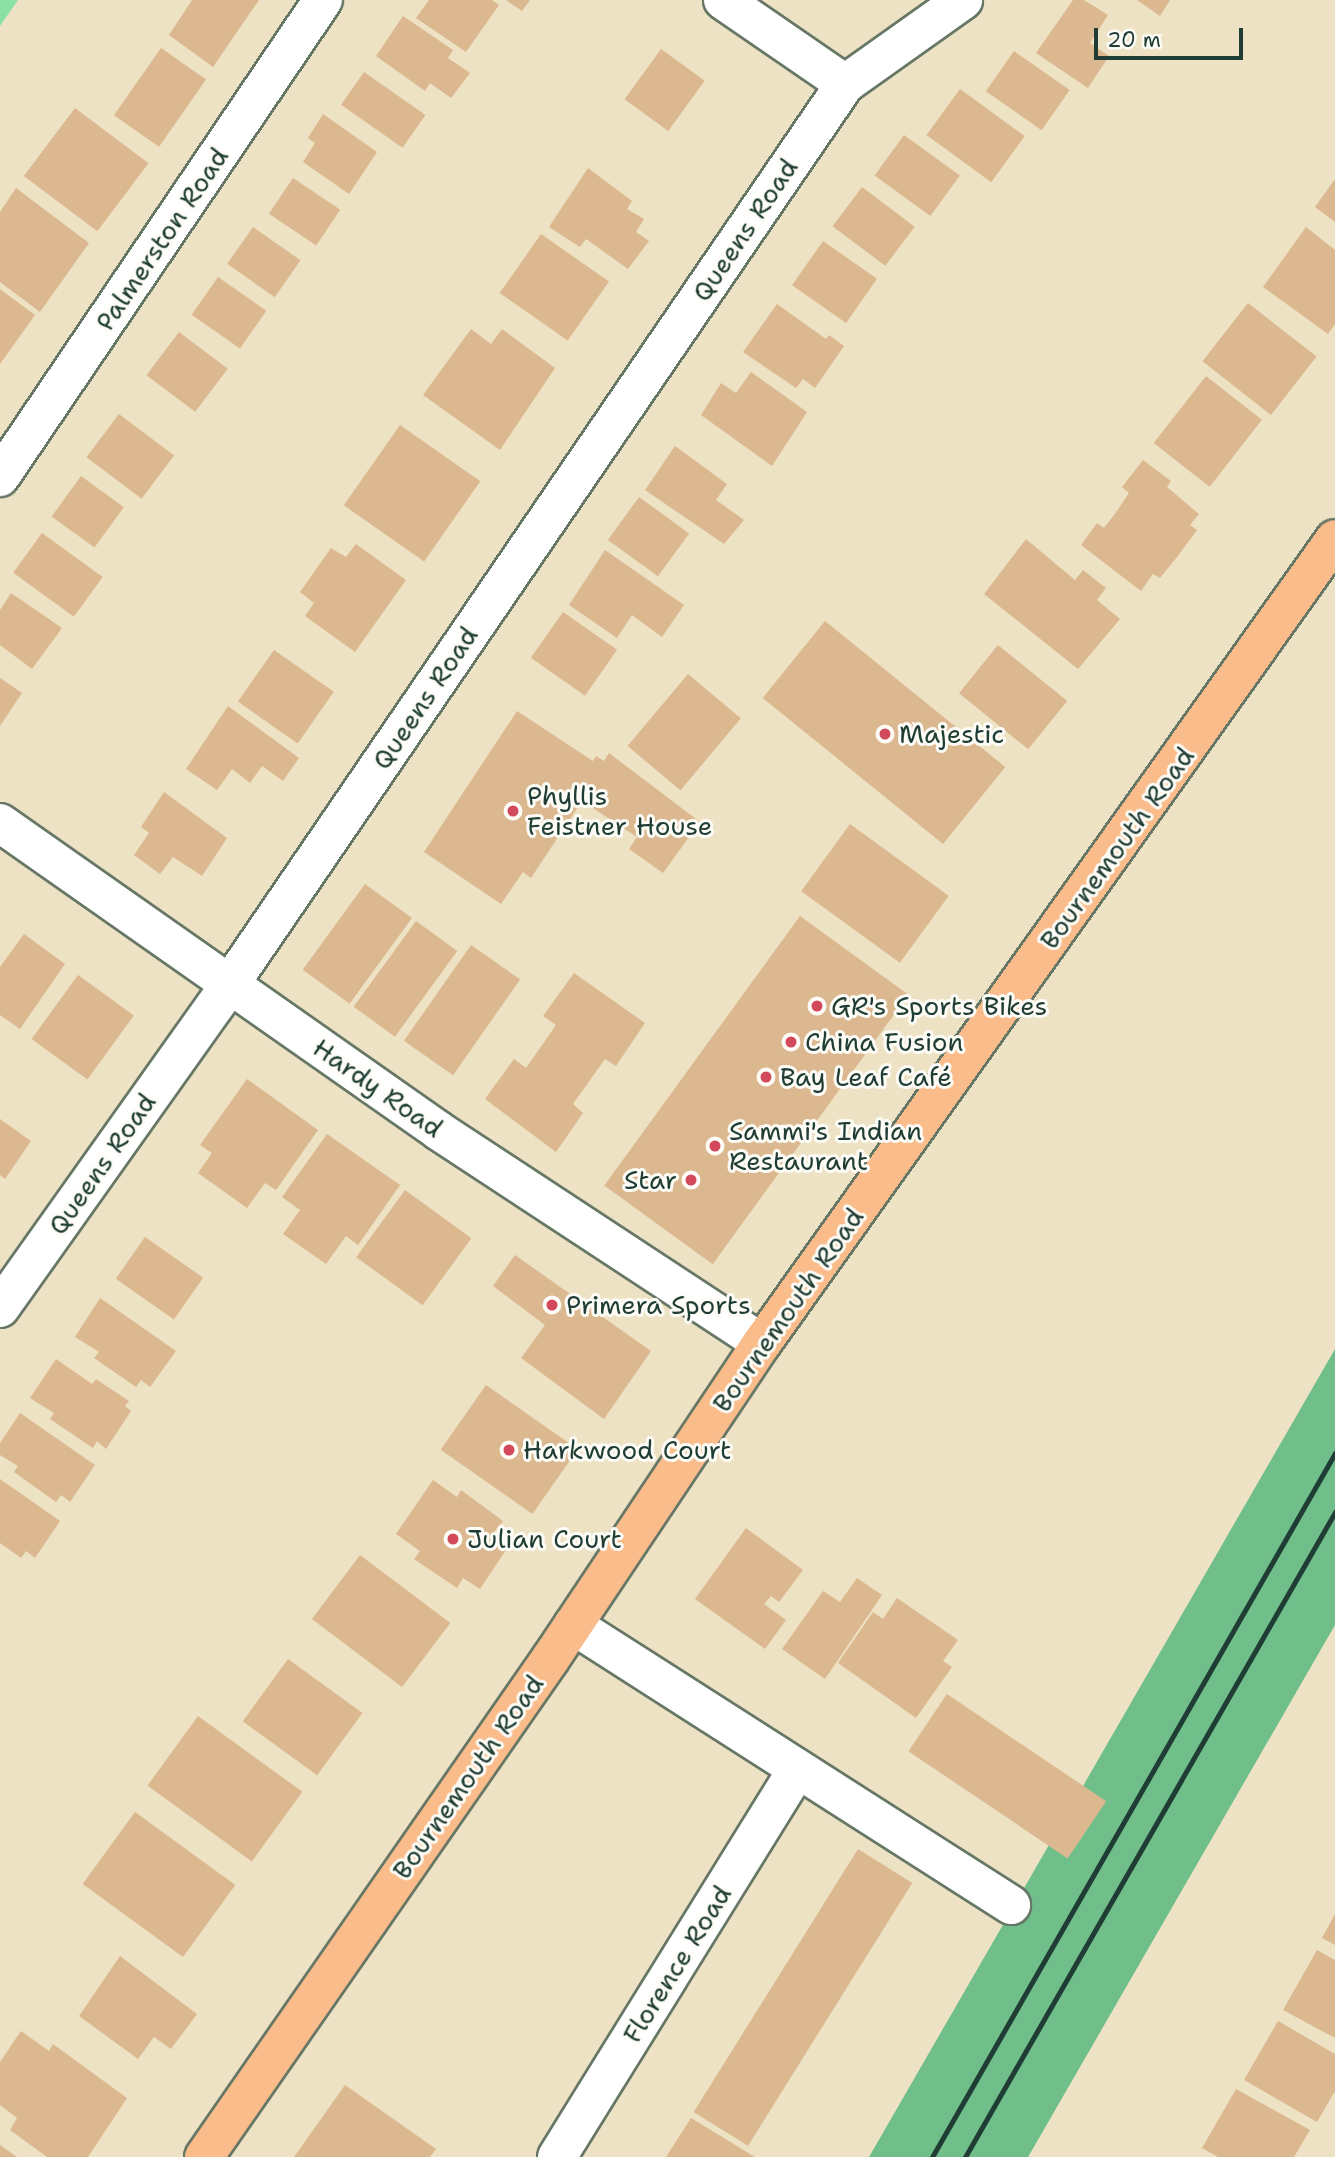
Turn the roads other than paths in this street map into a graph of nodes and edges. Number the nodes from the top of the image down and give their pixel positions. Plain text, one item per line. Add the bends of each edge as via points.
1 (323, 0) edge
2 (723, 0) edge
3 (963, 0) edge
4 (845, 84) junction
5 (0, 477) edge
6 (1335, 539) edge
7 (0, 823) edge
8 (230, 984) junction
9 (0, 1308) edge
10 (762, 1343) junction
11 (573, 1625) junction
12 (797, 1770) junction
13 (1011, 1905) dead end
14 (204, 2157) edge
15 (557, 2157) edge

1 - 5 street, Palmerston Road
2 - 4 street
3 - 4 street
4 - 8 street, Queens Road
6 - 10 highway, Bournemouth Road
7 - 8 street, Hardy Road
8 - 9 street, Queens Road
8 - 10 street, Hardy Road via 439,1130
10 - 11 highway, Bournemouth Road
11 - 12 street
11 - 14 highway, Bournemouth Road
12 - 13 street
12 - 15 street, Florence Road

